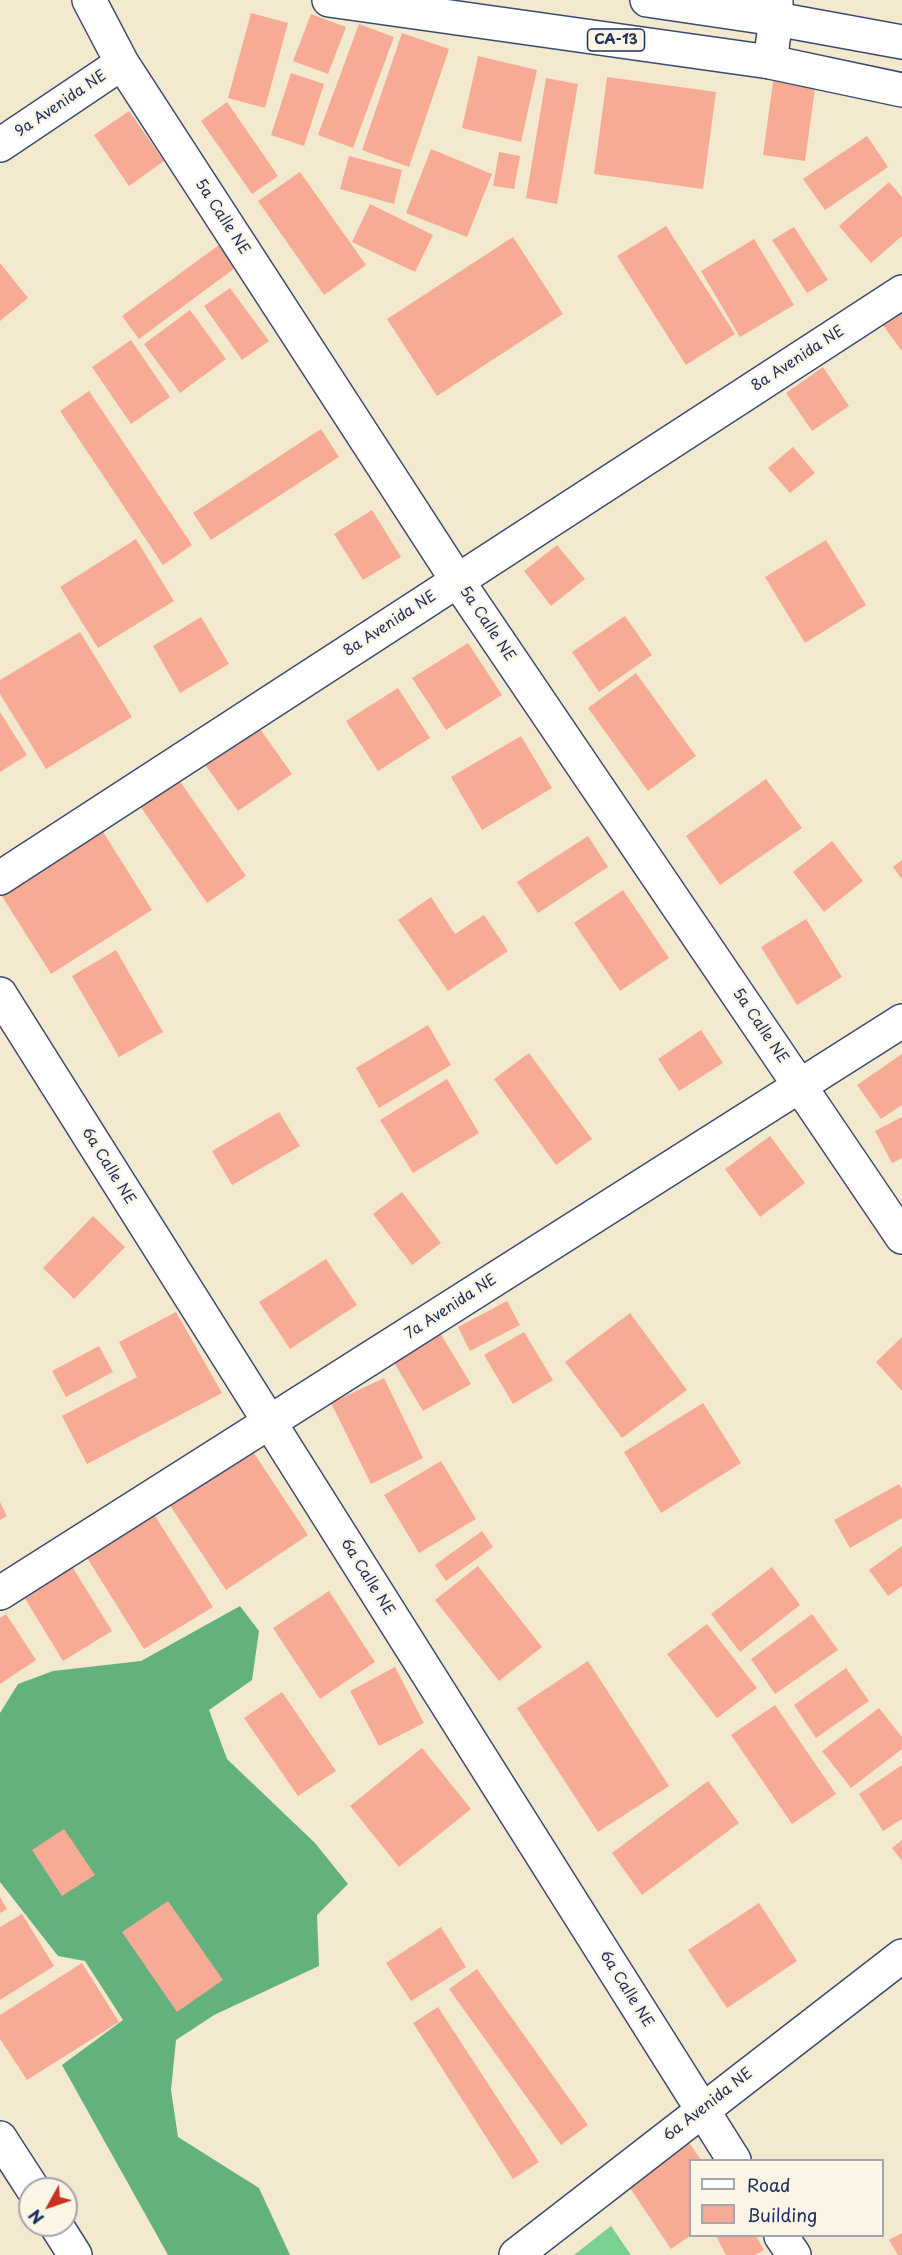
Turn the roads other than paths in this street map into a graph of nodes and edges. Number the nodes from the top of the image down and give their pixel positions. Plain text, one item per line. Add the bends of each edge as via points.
1 (89, 0) edge
2 (329, 0) edge
3 (647, 0) edge
4 (776, 9) edge
5 (902, 42) edge
6 (770, 62) junction
7 (122, 63) junction
8 (902, 90) edge
9 (0, 145) edge
10 (902, 292) edge
11 (457, 580) junction
12 (0, 878) edge
13 (0, 994) edge
14 (902, 1021) edge
15 (799, 1085) junction
16 (902, 1237) edge
17 (270, 1423) junction
18 (0, 1593) edge
19 (902, 1956) edge
20 (702, 2110) junction
21 (0, 2138) edge
22 (733, 2159) edge
23 (25, 2177) edge
24 (64, 2237) edge
25 (783, 2237) edge
26 (75, 2255) edge
27 (516, 2255) edge
28 (794, 2255) edge

1 - 7 street, 5a Calle NE
2 - 6 street, CA-13
3 - 4 street
4 - 5 street
4 - 6 street
6 - 8 street, CA-13
7 - 9 street, 9a Avenida NE
7 - 11 street, 5a Calle NE
10 - 11 street, 8a Avenida NE
11 - 12 street, 8a Avenida NE
11 - 15 street, 5a Calle NE
13 - 17 street, 6a Calle NE
14 - 15 street, 7a Avenida NE
15 - 16 street, 5a Calle NE
15 - 17 street, 7a Avenida NE
17 - 18 street, 7a Avenida NE
17 - 20 street, 6a Calle NE
19 - 20 street, 6a Avenida NE
20 - 22 street, 6a Calle NE
20 - 27 street, 6a Avenida NE
21 - 23 street
24 - 26 street
25 - 28 street

